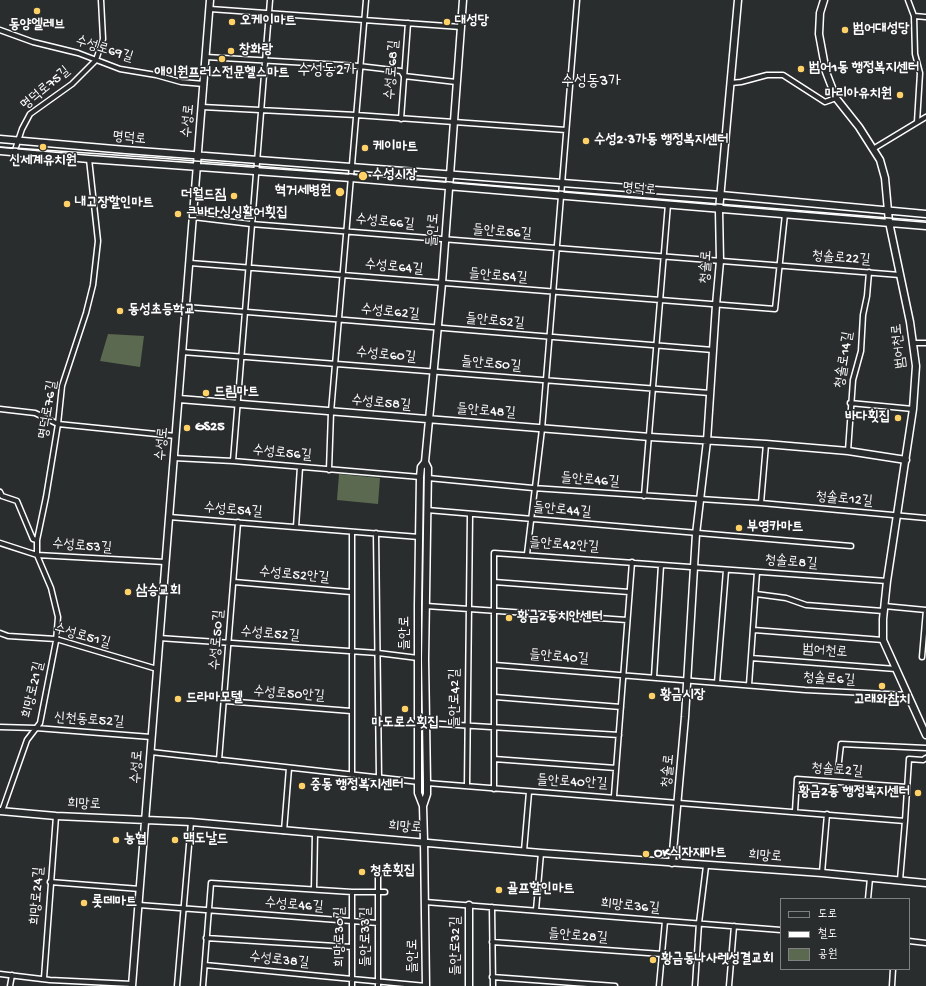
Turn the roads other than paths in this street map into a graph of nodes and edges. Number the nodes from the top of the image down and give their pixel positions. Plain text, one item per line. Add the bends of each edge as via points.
1 (101, 0) edge
2 (210, 0) edge
3 (270, 0) edge
4 (366, 0) edge
5 (463, 0) edge
6 (577, 0) edge
7 (738, 0) edge
8 (824, 0) edge
9 (908, 0) edge
10 (210, 9) junction
11 (269, 12) junction
12 (914, 16) junction
13 (926, 17) edge
14 (364, 20) junction
15 (408, 23) junction
16 (461, 27) junction
17 (0, 30) edge
18 (206, 57) junction
19 (96, 60) junction
20 (265, 61) junction
21 (359, 66) junction
22 (404, 76) junction
23 (456, 82) junction
24 (730, 83) junction
25 (204, 84) junction
26 (836, 98) junction
27 (202, 107) junction
28 (261, 110) junction
29 (356, 115) junction
30 (926, 117) edge
31 (401, 119) junction
32 (917, 122) junction
33 (454, 123) junction
34 (566, 130) junction
35 (0, 139) edge
36 (18, 141) junction
37 (873, 149) junction
38 (0, 151) edge
39 (14, 153) junction
40 (198, 156) junction
41 (89, 159) junction
42 (257, 160) junction
43 (197, 167) junction
44 (352, 168) junction
45 (256, 172) junction
46 (450, 175) junction
47 (351, 178) junction
48 (562, 184) junction
49 (449, 187) junction
50 (721, 195) junction
51 (561, 196) junction
52 (668, 204) junction
53 (719, 210) junction
54 (887, 210) junction
55 (785, 214) junction
56 (926, 214) edge
57 (193, 217) junction
58 (889, 222) junction
59 (251, 224) junction
60 (926, 226) edge
61 (346, 231) junction
62 (445, 240) junction
63 (556, 248) junction
64 (664, 256) junction
65 (720, 261) junction
66 (190, 263) junction
67 (781, 266) junction
68 (248, 268) junction
69 (869, 272) junction
70 (343, 275) junction
71 (900, 275) junction
72 (442, 283) junction
73 (553, 292) junction
74 (660, 300) junction
75 (716, 305) junction
76 (186, 307) junction
77 (244, 312) junction
78 (339, 319) junction
79 (438, 328) junction
80 (549, 337) junction
81 (913, 342) junction
82 (926, 343) edge
83 (657, 346) junction
84 (713, 350) junction
85 (182, 352) junction
86 (240, 356) junction
87 (336, 363) junction
88 (434, 371) junction
89 (546, 380) junction
90 (653, 389) junction
91 (710, 393) junction
92 (179, 400) junction
93 (850, 403) junction
94 (237, 404) junction
95 (0, 409) edge
96 (913, 410) junction
97 (331, 412) junction
98 (429, 420) junction
99 (58, 424) junction
100 (542, 429) junction
101 (176, 436) junction
102 (650, 437) junction
103 (707, 441) junction
104 (766, 444) junction
105 (848, 451) junction
106 (174, 458) junction
107 (906, 460) junction
108 (233, 461) junction
109 (426, 462) junction
110 (300, 467) junction
111 (329, 470) junction
112 (420, 477) junction
113 (428, 478) junction
114 (534, 488) junction
115 (0, 492) edge
116 (644, 496) junction
117 (699, 500) junction
118 (761, 503) junction
119 (427, 510) junction
120 (470, 514) junction
121 (898, 516) junction
122 (169, 517) junction
123 (926, 518) edge
124 (531, 520) junction
125 (238, 522) junction
126 (296, 527) junction
127 (352, 532) junction
128 (376, 533) junction
129 (696, 534) junction
130 (419, 537) junction
131 (37, 540) junction
132 (0, 543) edge
133 (851, 546) dead end
134 (527, 554) junction
135 (37, 555) junction
136 (165, 562) junction
137 (632, 562) junction
138 (661, 565) junction
139 (694, 568) junction
140 (726, 570) junction
141 (757, 572) junction
142 (887, 581) junction
143 (234, 582) junction
144 (494, 582) junction
145 (351, 592) junction
146 (629, 592) junction
147 (756, 594) junction
148 (426, 606) junction
149 (884, 608) junction
150 (468, 609) junction
151 (926, 610) edge
152 (493, 611) junction
153 (627, 620) junction
154 (754, 630) junction
155 (0, 632) edge
156 (159, 638) junction
157 (56, 639) junction
158 (883, 640) junction
159 (229, 643) junction
160 (352, 652) junction
161 (378, 654) junction
162 (922, 657) dead end
163 (418, 658) junction
164 (752, 658) junction
165 (495, 664) junction
166 (157, 669) junction
167 (896, 669) junction
168 (623, 674) junction
169 (654, 677) junction
170 (688, 681) junction
171 (717, 683) junction
172 (749, 685) junction
173 (909, 695) junction
174 (495, 697) junction
175 (225, 701) junction
176 (620, 707) junction
177 (351, 711) junction
178 (426, 723) junction
179 (467, 726) junction
180 (0, 728) edge
181 (36, 728) junction
182 (494, 728) junction
183 (619, 734) junction
184 (926, 735) edge
185 (151, 737) junction
186 (926, 748) edge
187 (151, 752) junction
188 (926, 758) edge
189 (494, 759) junction
190 (219, 760) junction
191 (289, 768) junction
192 (616, 768) junction
193 (838, 770) dead end
194 (352, 775) junction
195 (379, 778) junction
196 (419, 782) junction
197 (427, 783) junction
198 (467, 786) junction
199 (907, 787) junction
200 (494, 789) junction
201 (529, 792) junction
202 (614, 796) junction
203 (678, 801) junction
204 (423, 806) junction
205 (1, 811) edge
206 (795, 811) junction
207 (827, 814) junction
208 (56, 816) junction
209 (146, 819) junction
210 (905, 820) junction
211 (191, 822) junction
212 (284, 830) junction
213 (315, 833) junction
214 (424, 841) junction
215 (524, 851) junction
216 (541, 852) junction
217 (672, 863) junction
218 (706, 866) junction
219 (822, 873) junction
220 (378, 876) dead end
221 (870, 878) junction
222 (900, 880) junction
223 (50, 882) junction
224 (926, 883) edge
225 (140, 889) junction
226 (314, 889) junction
227 (352, 892) junction
228 (378, 892) junction
229 (385, 892) dead end
230 (868, 898) edge
231 (425, 902) junction
232 (139, 905) junction
233 (469, 905) junction
234 (492, 907) junction
235 (182, 908) junction
236 (536, 910) junction
237 (208, 911) junction
238 (352, 921) junction
239 (665, 921) junction
240 (378, 923) junction
241 (699, 923) junction
242 (734, 926) junction
243 (780, 930) edge
244 (206, 938) junction
245 (910, 941) edge
246 (492, 942) junction
247 (926, 943) edge
248 (352, 947) junction
249 (662, 954) junction
250 (204, 965) junction
251 (893, 970) edge
252 (0, 974) edge
253 (12, 975) junction
254 (492, 977) junction
255 (44, 978) junction
256 (352, 979) junction
257 (50, 980) junction
258 (378, 984) edge
259 (132, 985) edge
260 (10, 986) edge
261 (50, 986) edge
262 (177, 986) edge
263 (203, 986) edge
264 (352, 986) edge
265 (426, 986) edge
266 (469, 986) edge
267 (493, 986) edge
268 (615, 986) edge
269 (659, 986) edge
270 (695, 986) edge
271 (729, 986) edge
272 (892, 986) edge

1 - 19 street, 명덕로75길 via 103,39
2 - 10 main road, 수성로
3 - 11 street
4 - 14 street
5 - 16 main road, 들안로
6 - 34 street
7 - 24 main road, 청솔로
8 - 26 main road, 범어천로 via 820,13 819,40 826,72
9 - 12 street
10 - 11 street
10 - 18 main road, 수성로
11 - 14 street
11 - 20 street
12 - 13 street
12 - 32 street via 915,54 920,73
14 - 15 street
14 - 21 street
15 - 16 street
15 - 22 street, 수성로68길
16 - 23 main road, 들안로
17 - 19 street, 수성로69길
18 - 20 street
18 - 25 main road, 수성로
19 - 25 street, 수성로69길 via 120,69 181,82
19 - 36 street, 명덕로75길 via 72,84 30,114
20 - 21 street
20 - 28 street
21 - 22 street via 401,71
21 - 29 street
22 - 23 street
22 - 31 street, 수성로68길
23 - 33 main road, 들안로
24 - 26 street via 766,75 783,75 825,102
24 - 50 main road, 청솔로
25 - 27 main road, 수성로
26 - 37 main road, 범어천로
27 - 28 street, 수성로68길
27 - 40 main road, 수성로
28 - 29 street, 수성로68길
28 - 42 street
29 - 31 street, 수성로68길
29 - 44 street
30 - 32 street
31 - 33 street, 수성로68길
32 - 37 street
33 - 34 street, 수성로68길
33 - 46 main road, 들안로
34 - 48 street
35 - 36 main road, 명덕로
36 - 39 street, 명덕로75길
36 - 40 main road, 명덕로
37 - 54 main road, 범어천로 via 883,169
38 - 39 main road, 명덕로
39 - 41 main road, 명덕로
40 - 42 main road, 명덕로
40 - 43 main road, 수성로
41 - 43 main road, 명덕로
41 - 99 street, 명덕로76길 via 98,241 93,285 62,386
42 - 44 main road, 명덕로
42 - 45 street
43 - 45 main road, 명덕로
43 - 57 main road, 수성로
44 - 46 main road, 명덕로
44 - 47 street
45 - 47 main road, 명덕로
45 - 59 street
46 - 48 main road, 명덕로
46 - 49 main road, 들안로
47 - 49 main road, 명덕로
47 - 61 street, 수성로66길
48 - 50 main road, 명덕로
48 - 51 street
49 - 51 main road, 명덕로
49 - 62 main road, 들안로
50 - 53 main road, 청솔로
50 - 54 main road, 명덕로
51 - 52 main road, 명덕로
51 - 63 street
52 - 53 main road, 명덕로
52 - 64 street
53 - 55 main road, 명덕로
53 - 65 main road, 청솔로
54 - 56 main road, 명덕로
54 - 58 main road, 범어천로
55 - 58 main road, 명덕로
55 - 67 street
57 - 59 street, 수성로66길
57 - 66 main road, 수성로
58 - 60 main road, 명덕로
58 - 71 main road, 범어천로
59 - 61 street, 수성로66길
59 - 68 street
61 - 62 street, 수성로66길
61 - 70 street, 수성로64길
62 - 63 street, 들안로56길
62 - 72 main road, 들안로
63 - 64 street, 들안로56길
63 - 73 street
64 - 65 street, 들안로56길
64 - 74 street
65 - 67 street, 청솔로22길
65 - 75 main road, 청솔로
66 - 68 street, 수성로64길
66 - 76 main road, 수성로
67 - 69 street, 청솔로22길
67 - 75 street, 들안로54길 via 775,309
68 - 70 street, 수성로64길
68 - 77 street
69 - 71 street, 청솔로22길
69 - 93 street, 청솔로14길 via 861,351 855,369
70 - 72 street, 수성로64길
70 - 78 street, 수성로62길
71 - 81 main road, 범어천로
72 - 73 street, 들안로54길
72 - 79 main road, 들안로
73 - 74 street, 들안로54길
73 - 80 street
74 - 75 street, 들안로54길
74 - 83 street
75 - 84 main road, 청솔로
76 - 77 street, 수성로62길
76 - 85 main road, 수성로
77 - 78 street, 수성로62길
77 - 86 street
78 - 79 street, 수성로62길
78 - 87 street, 수성로60길
79 - 80 street, 들안로52길
79 - 88 main road, 들안로
80 - 83 street, 들안로52길
80 - 89 street
81 - 82 street
81 - 96 main road, 범어천로 via 916,366
83 - 84 street, 들안로52길
83 - 90 street
84 - 91 main road, 청솔로
85 - 86 street, 수성로60길
85 - 92 main road, 수성로
86 - 87 street, 수성로60길
86 - 94 street
87 - 88 street, 수성로60길
87 - 97 street, 수성로58길
88 - 89 street, 들안로50길
88 - 98 main road, 들안로
89 - 90 street, 들안로50길
89 - 100 street
90 - 91 street, 들안로50길
90 - 102 street
91 - 103 main road, 청솔로
92 - 94 main road, 수성로58길
92 - 101 main road, 수성로
93 - 96 street
93 - 105 street, 청솔로14길
94 - 97 main road, 수성로58길
94 - 108 street, 수성로56길
95 - 99 street via 35,413
96 - 107 main road, 범어천로
97 - 98 main road, 수성로58길
97 - 111 street, 수성로56길
98 - 100 main road, 들안로48길
98 - 109 main road, 들안로
99 - 101 street
99 - 131 street, 명덕로76길
100 - 102 main road, 들안로48길
100 - 114 street
101 - 106 main road, 수성로
102 - 103 main road, 들안로48길
102 - 116 street
103 - 104 main road
103 - 117 main road, 청솔로
104 - 105 main road
104 - 118 street
105 - 107 main road
106 - 108 street, 수성로56길
106 - 122 main road, 수성로
107 - 121 main road, 범어천로
108 - 110 street, 수성로56길
109 - 112 main road, 들안로 via 421,467
109 - 113 main road, 들안로
110 - 111 street, 수성로56길
110 - 126 street
111 - 112 street, 수성로56길
112 - 130 main road, 들안로
113 - 114 street, 들안로46길
113 - 119 main road, 들안로
114 - 116 street, 들안로46길
114 - 124 street
115 - 131 street via 2,496 17,501 33,539
116 - 117 street, 들안로46길
117 - 118 street, 청솔로12길
117 - 129 main road, 청솔로
118 - 121 street, 청솔로12길
119 - 120 street, 들안로44길
119 - 148 main road, 들안로
120 - 124 street, 들안로44길
120 - 150 street, 들안로42길
121 - 123 street, 청솔로12길
121 - 142 main road, 범어천로
122 - 125 street, 수성로54길
122 - 136 main road, 수성로
124 - 129 street, 들안로44길
124 - 134 street
125 - 126 street, 수성로54길
125 - 143 street, 수성로50길
126 - 127 street, 수성로54길
127 - 128 street, 수성로54길
127 - 145 street
128 - 130 street, 수성로54길
128 - 161 street
129 - 133 street
129 - 139 main road, 청솔로
130 - 163 main road, 들안로
131 - 135 street, 명덕로76길
132 - 135 street, 수성로53길
134 - 137 street, 들안로42안길
134 - 144 street, 들안로42안길 via 494,553
135 - 136 street, 수성로53길
135 - 157 street, 명덕로76길 via 51,588 58,617
136 - 156 main road, 수성로
137 - 138 street, 들안로42안길
137 - 146 street
138 - 139 street, 들안로42안길
138 - 169 street
139 - 140 street, 청솔로8길
139 - 170 main road, 청솔로
140 - 141 street, 청솔로8길
140 - 171 street
141 - 142 street, 청솔로8길
141 - 147 street
142 - 149 main road, 범어천로
143 - 145 street, 수성로52안길
143 - 159 street, 수성로50길
144 - 146 street
144 - 152 street, 들안로42안길
145 - 160 street
146 - 153 street
147 - 149 street via 786,598 806,605
147 - 154 street
148 - 150 street
148 - 178 main road, 들안로
149 - 151 street
149 - 158 main road, 범어천로
150 - 152 street
150 - 179 street, 들안로42길
151 - 162 street
152 - 153 street
152 - 165 street
153 - 168 street
154 - 158 street, 범어천로
154 - 164 street
155 - 157 street, 수성로51길 via 8,636
156 - 159 street, 수성로52길
156 - 166 main road, 수성로
157 - 166 street, 수성로51길
157 - 181 street, 희망로21길 via 40,723
158 - 167 main road, 범어천로
159 - 160 street, 수성로52길
159 - 175 street, 수성로50길
160 - 161 street, 수성로52길
160 - 177 street
161 - 163 street, 수성로52길
161 - 195 street
163 - 196 main road, 들안로
164 - 167 street, 범어천로
164 - 172 street
165 - 168 street, 들안로40길
165 - 174 street
166 - 185 main road, 수성로
167 - 173 main road, 범어천로
168 - 169 street
168 - 176 street
169 - 170 street
170 - 171 street, 청솔로6길
170 - 203 main road, 청솔로
171 - 172 street, 청솔로6길
172 - 173 street, 청솔로6길
173 - 184 main road, 범어천로
174 - 176 street
174 - 182 street
175 - 177 street, 수성로50안길
175 - 190 street, 수성로50길
176 - 183 street
177 - 194 street
178 - 179 street
178 - 197 main road, 들안로
179 - 182 street
179 - 198 street, 들안로42길
180 - 181 street, 신천동로52길
181 - 185 street, 신천동로52길
181 - 205 street, 희망로21길 via 27,740
182 - 183 street
182 - 189 street
183 - 192 street
185 - 187 main road, 수성로
186 - 193 street via 841,744
187 - 190 street
187 - 209 main road, 수성로
188 - 199 street via 909,759
189 - 192 street, 들안로40안길
189 - 200 street
190 - 191 street
191 - 194 street
191 - 212 street
192 - 202 street
194 - 195 street
195 - 196 street
196 - 204 main road, 들안로 via 418,793
197 - 198 street
197 - 204 main road, 들안로
198 - 200 street
199 - 206 street, 청솔로2길 via 797,779
199 - 210 street
200 - 201 street, 들안로40안길
201 - 202 street, 들안로40안길
201 - 215 street
202 - 203 street, 들안로40안길
203 - 206 street
203 - 217 main road, 청솔로
204 - 214 main road, 들안로
205 - 208 main road, 희망로
206 - 207 street
207 - 210 street
207 - 219 street
208 - 209 main road, 희망로
208 - 223 street, 희망로24길
209 - 211 main road, 희망로
209 - 225 main road, 수성로
210 - 222 street
211 - 212 main road, 희망로
211 - 235 street
212 - 213 main road, 희망로
213 - 214 main road, 희망로
213 - 226 street
214 - 215 main road, 희망로
214 - 231 main road, 들안로
215 - 216 main road, 희망로
216 - 217 main road, 희망로
216 - 236 street
217 - 218 main road, 희망로
218 - 219 main road, 희망로
218 - 241 street
219 - 221 main road, 희망로
220 - 228 street, 들안로33길
221 - 222 main road, 희망로
221 - 230 street
222 - 224 main road, 희망로
223 - 225 street
223 - 255 street, 희망로24길
225 - 232 main road, 수성로
226 - 227 street, 희망로30길
226 - 237 street, 수성로46길 via 211,882
227 - 228 street
227 - 238 street, 희망로30길
228 - 229 street
228 - 240 street, 들안로33길
231 - 233 street
231 - 265 main road, 들안로
232 - 235 street, 수성로46길
232 - 259 main road, 수성로
233 - 234 street
233 - 266 main road, 들안로32길
234 - 236 street, 들안로28길
234 - 246 street
235 - 237 street, 수성로46길
235 - 262 street
236 - 239 street, 희망로36길
237 - 238 street, 수성로46길
237 - 244 street
238 - 240 street, 수성로46길
238 - 248 street, 희망로30길
239 - 241 street, 희망로36길
239 - 249 street
240 - 258 street, 들안로33길
241 - 242 street, 희망로36길
241 - 270 street
242 - 243 street, 희망로36길
242 - 271 street
244 - 248 street, 수성로38길
244 - 250 street
245 - 247 street
246 - 249 street, 들안로28길
246 - 254 street
248 - 256 street, 희망로30길
249 - 269 street
250 - 256 street, 수성로38길
250 - 263 street
251 - 272 street
252 - 253 street
253 - 255 street
253 - 260 street
254 - 267 street
254 - 268 street
255 - 257 street
256 - 258 street, 들안로33길
256 - 264 street, 들안로33길
257 - 259 street
257 - 261 street
258 - 265 street, 들안로33길

